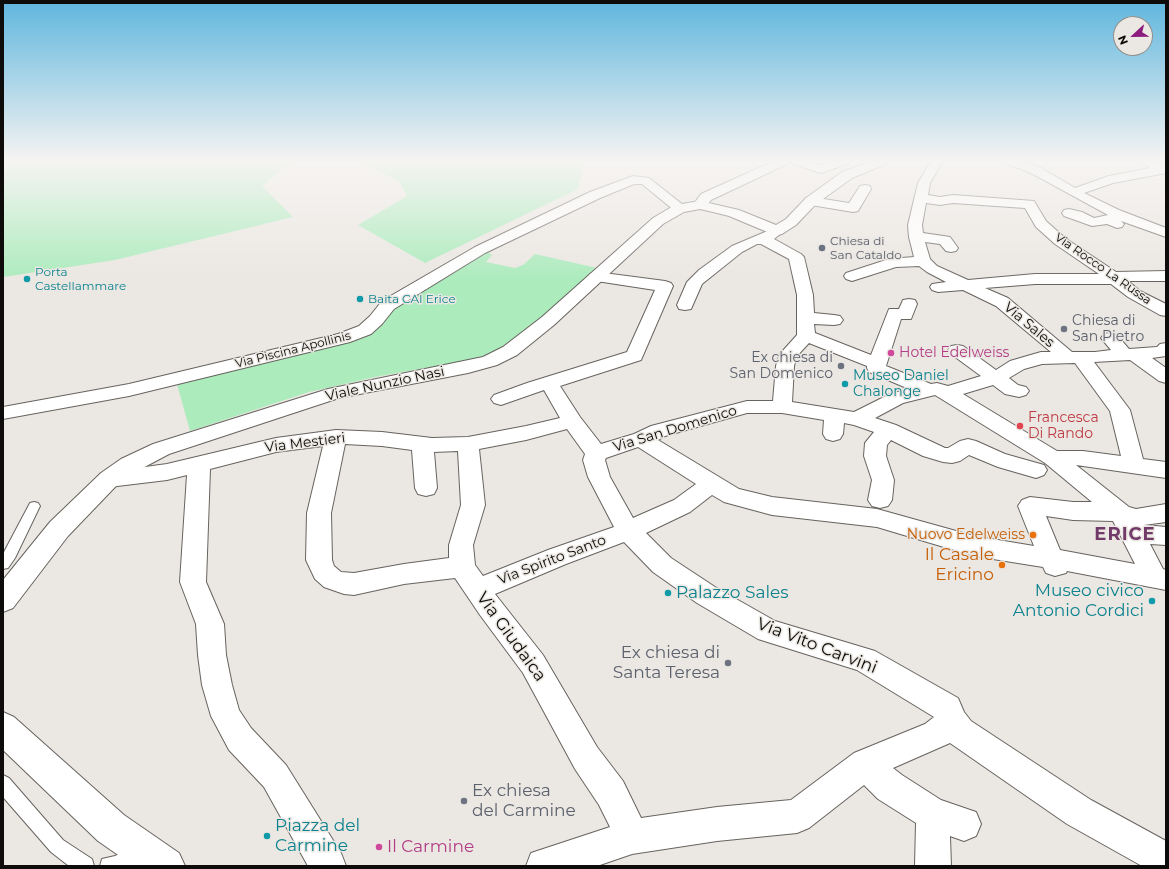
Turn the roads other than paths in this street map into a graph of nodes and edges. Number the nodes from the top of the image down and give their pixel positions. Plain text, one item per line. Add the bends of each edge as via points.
1 (811, 201) edge
2 (583, 202) edge
3 (672, 202) edge
4 (703, 202) edge
5 (814, 202) edge
6 (857, 202) edge
7 (920, 202) edge
8 (949, 202) edge
9 (1092, 202) edge
10 (700, 205) junction
11 (680, 208) junction
12 (1069, 213) dead end
13 (1115, 218) junction
14 (1156, 234) edge
15 (770, 235) junction
16 (916, 237) junction
17 (951, 248) dead end
18 (923, 261) junction
19 (852, 276) dead end
20 (1166, 276) edge
21 (596, 277) junction
22 (1113, 278) junction
23 (968, 279) junction
24 (909, 304) dead end
25 (685, 305) dead end
26 (1166, 311) edge
27 (804, 318) junction
28 (834, 320) dead end
29 (806, 336) junction
30 (1110, 338) dead end
31 (1166, 348) edge
32 (957, 350) dead end
33 (1130, 355) junction
34 (1085, 357) junction
35 (877, 364) junction
36 (1166, 377) edge
37 (996, 378) junction
38 (549, 383) junction
39 (1019, 391) dead end
40 (940, 392) junction
41 (501, 399) dead end
42 (782, 407) junction
43 (3, 413) edge
44 (858, 419) junction
45 (572, 421) junction
46 (889, 430) junction
47 (336, 437) junction
48 (641, 439) junction
49 (422, 444) junction
50 (468, 444) junction
51 (596, 453) junction
52 (199, 464) junction
53 (1044, 464) junction
54 (1134, 466) junction
55 (1166, 470) edge
56 (110, 479) junction
57 (712, 483) junction
58 (426, 488) dead end
59 (34, 506) dead end
60 (878, 510) junction
61 (1166, 513) edge
62 (1126, 524) junction
63 (628, 531) junction
64 (1166, 536) edge
65 (1051, 558) junction
66 (3, 564) edge
67 (462, 567) junction
68 (1162, 582) edge
69 (477, 590) junction
70 (3, 600) edge
71 (952, 721) junction
72 (3, 728) edge
73 (865, 764) junction
74 (3, 784) edge
75 (632, 837) junction
76 (155, 859) edge
77 (1166, 860) edge
78 (85, 866) edge
79 (109, 866) edge
80 (328, 866) edge
81 (545, 866) edge
82 (933, 866) edge

1 - 15 street via 791,222
2 - 43 street, Via Piscina Apollinis via 480,250 388,305 365,330 344,338 129,390
3 - 11 street, Via Piscina Apollinis
4 - 10 street
5 - 6 street via 853,208
7 - 16 street via 915,225
8 - 22 street, Via Rocco La Russa via 952,204 992,206 1029,204 1041,224 1060,241
9 - 13 street
10 - 11 street, Viale Nunzio Nasi
10 - 15 street, Viale Nunzio Nasi via 734,213
11 - 21 street, Viale Nunzio Nasi via 658,221
12 - 13 street via 1092,222
13 - 14 street
15 - 25 street via 737,249 705,273 695,282
15 - 27 street via 796,257 805,295
16 - 17 street via 945,240
16 - 18 street
18 - 19 street via 894,262
18 - 23 street via 943,282
20 - 22 street
21 - 38 street via 665,286 635,356
21 - 56 street, Viale Nunzio Nasi via 548,321 510,351 490,361 302,402 161,449 128,465
22 - 23 street via 1030,274
22 - 26 street, Via Rocco La Russa via 1134,294
23 - 34 street, Via Sales
24 - 35 street via 905,315 895,313
27 - 28 street
27 - 29 street
29 - 35 street
29 - 42 street via 788,355
30 - 33 street
31 - 33 street via 1162,352
32 - 37 street
33 - 34 street
33 - 36 street
34 - 37 street via 1041,358 1017,365
34 - 54 street, Via Sales via 1120,410
35 - 40 street via 876,368
37 - 39 street via 1012,390
37 - 40 street
38 - 41 street
38 - 45 street
40 - 44 street via 897,398
40 - 53 street
42 - 44 street, Via San Domenico via 834,425
42 - 48 street, Via San Domenico via 741,408 658,431
44 - 46 street, Via San Domenico
45 - 50 street, Via Mestieri
45 - 51 street
46 - 53 street, Via San Domenico via 943,455 952,456 968,446 998,460
46 - 60 street via 876,443 875,456 883,480
47 - 49 street, Via Mestieri
47 - 52 street, Via Mestieri via 276,445
47 - 67 street via 320,513 319,560 324,572 333,580 354,584 404,574
48 - 51 street, Via San Domenico
48 - 57 street
49 - 50 street, Via Mestieri
49 - 58 street
50 - 67 street via 473,505 461,545
51 - 63 street, Via Vito Carvini via 594,460 599,477
52 - 56 street, Via Mestieri via 167,472
52 - 80 street via 193,582 210,624 214,670 226,716 240,739 275,776
53 - 54 street via 1083,458
53 - 62 street
54 - 55 street
56 - 70 street, Viale Nunzio Nasi via 60,529
57 - 60 street via 732,496 772,506
57 - 63 street, Via Spirito Santo via 682,506
59 - 66 lane
60 - 65 street via 974,546
61 - 62 street via 1136,518
62 - 64 street
62 - 65 street via 1109,511 1073,511 1030,506
62 - 68 street
63 - 69 street, Via Spirito Santo
63 - 71 street, Via Vito Carvini via 662,565 706,595 768,631 865,660 947,708
65 - 68 street
67 - 69 street, Via Giudaica
69 - 75 street, Via Giudaica via 534,664 586,758 611,792
71 - 73 street via 936,735
71 - 77 street, Via Vito Carvini via 960,732 1078,812
72 - 76 street via 111,828
73 - 75 street via 798,816 717,824
73 - 82 street via 890,787 949,819
74 - 78 lane via 57,846
75 - 81 street
76 - 79 lane

